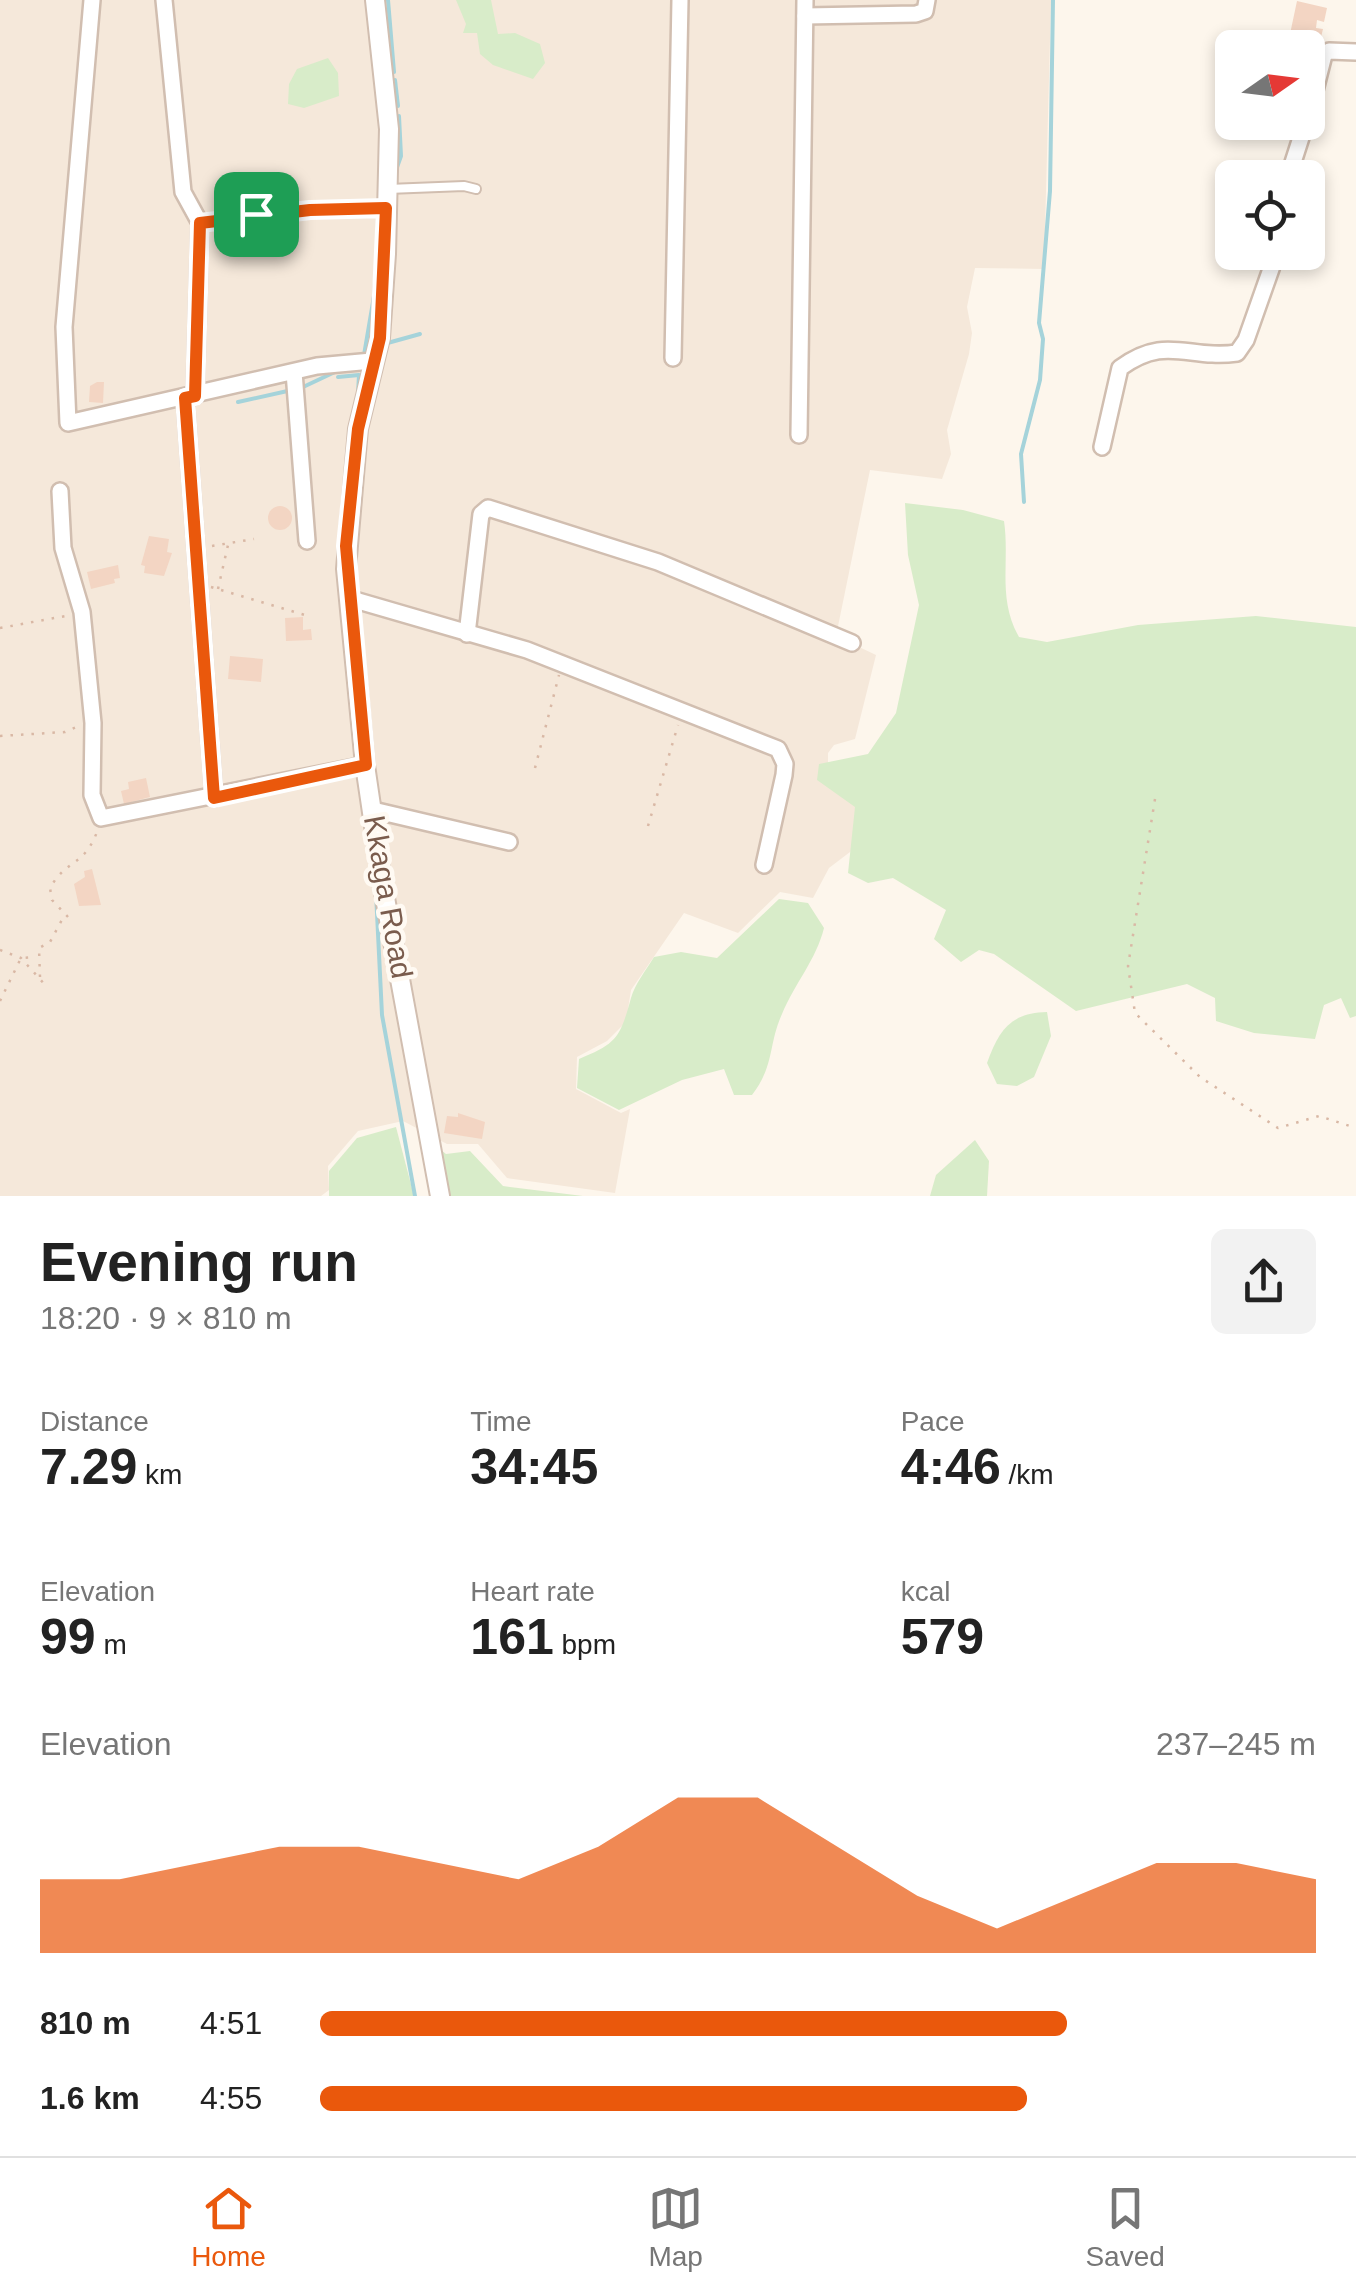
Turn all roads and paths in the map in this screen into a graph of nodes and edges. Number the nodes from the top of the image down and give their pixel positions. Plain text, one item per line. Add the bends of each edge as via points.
1 (92, 0) edge
2 (164, 0) edge
3 (375, 0) edge
4 (680, 0) edge
5 (927, 0) edge
6 (805, 8) edge
7 (1356, 52) edge
8 (1325, 54) edge
9 (388, 188) junction
10 (476, 189) dead end
11 (386, 208) junction
12 (200, 223) junction
13 (1271, 270) edge
14 (674, 358) dead end
15 (372, 361) junction
16 (294, 372) junction
17 (190, 397) junction
18 (799, 435) dead end
19 (1102, 447) dead end
20 (60, 491) dead end
21 (254, 539) dead end
22 (307, 541) dead end
23 (228, 544) junction
24 (196, 549) junction
25 (200, 584) junction
26 (218, 589) junction
27 (348, 598) junction
28 (82, 612) junction
29 (308, 616) dead end
30 (0, 628) edge
31 (467, 634) junction
32 (852, 644) dead end
33 (562, 664) junction
34 (682, 709) junction
35 (93, 724) junction
36 (0, 736) edge
37 (366, 765) junction
38 (536, 768) dead end
39 (214, 798) junction
40 (1155, 799) dead end
41 (373, 810) junction
42 (102, 818) junction
43 (648, 826) dead end
44 (509, 842) dead end
45 (764, 865) dead end
46 (0, 950) edge
47 (38, 957) junction
48 (20, 958) junction
49 (40, 976) junction
50 (47, 986) dead end
51 (0, 1001) edge
52 (1356, 1128) edge
53 (440, 1196) edge

1 - 17 street via 64,327 64,417 74,425
2 - 12 street via 183,192
3 - 9 street, Kkaga Road
4 - 14 street
5 - 6 street via 916,14
6 - 18 street
7 - 8 street
9 - 10 lane
9 - 11 street, Kkaga Road
11 - 12 path
11 - 15 street, Kkaga Road via 380,338
12 - 17 street
13 - 19 street via 1237,352 1164,348 1143,352 1120,368
15 - 16 street
15 - 27 street, Kkaga Road via 346,546
16 - 17 street
16 - 22 street
17 - 24 street
20 - 28 street via 63,548
21 - 23 path
23 - 24 path
23 - 26 path
24 - 25 street
25 - 26 path
25 - 39 street
26 - 29 path
27 - 31 street
27 - 37 street, Kkaga Road
28 - 30 path
28 - 35 street
31 - 32 street via 481,514 488,508 658,562
31 - 33 street
33 - 34 street
33 - 38 path
34 - 43 path
34 - 45 street via 784,755
35 - 36 path
35 - 42 street via 92,794
37 - 39 street
37 - 41 street, Kkaga Road
39 - 42 street
40 - 52 path via 1128,966 1135,1013 1200,1076 1278,1128 1320,1116
41 - 44 street
41 - 53 street, Kkaga Road
42 - 47 path via 90,852 50,888 66,916
46 - 48 path
47 - 48 path
47 - 49 path
48 - 49 path
48 - 51 path
49 - 50 path

